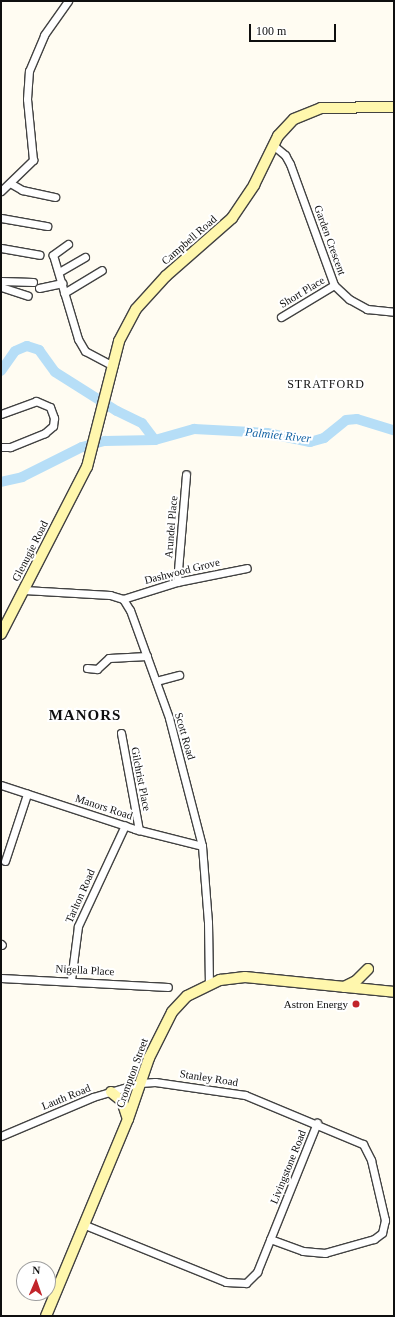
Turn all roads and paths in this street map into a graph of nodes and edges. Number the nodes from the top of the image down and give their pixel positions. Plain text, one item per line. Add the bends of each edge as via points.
1 (68, 1) edge
2 (394, 107) edge
3 (273, 145) junction
4 (10, 183) junction
5 (1, 191) edge
6 (55, 197) dead end
7 (1, 218) edge
8 (47, 226) dead end
9 (68, 244) dead end
10 (1, 248) edge
11 (39, 255) dead end
12 (85, 257) dead end
13 (102, 270) dead end
14 (59, 272) junction
15 (1, 281) edge
16 (32, 282) dead end
17 (62, 283) junction
18 (334, 285) junction
19 (1, 287) edge
20 (39, 288) dead end
21 (64, 293) junction
22 (28, 296) dead end
23 (394, 312) edge
24 (281, 317) dead end
25 (113, 366) junction
26 (1, 414) edge
27 (1, 447) edge
28 (186, 474) dead end
29 (80, 479) joint
30 (247, 568) dead end
31 (177, 582) junction
32 (24, 590) junction
33 (122, 599) junction
34 (1, 634) edge
35 (147, 656) junction
36 (87, 668) dead end
37 (179, 674) dead end
38 (156, 681) junction
39 (121, 734) dead end
40 (1, 785) edge
41 (27, 794) junction
42 (125, 825) junction
43 (139, 830) junction
44 (202, 846) junction
45 (5, 861) dead end
46 (368, 969) dead end
47 (1, 978) edge
48 (71, 980) junction
49 (209, 984) junction
50 (344, 986) junction
51 (168, 987) dead end
52 (394, 992) edge
53 (140, 1083) junction
54 (111, 1092) junction
55 (128, 1119) junction
56 (317, 1123) junction
57 (1, 1136) edge
58 (85, 1225) junction
59 (270, 1239) junction
60 (46, 1316) edge

1 - 4 street via 44,35 29,71 27,99 33,160
2 - 3 street, Campbell Road via 327,107 310,111 289,123
3 - 18 street, Garden Crescent via 287,158
3 - 25 street, Campbell Road via 254,184 232,218 166,276 132,314
4 - 5 street
4 - 6 street via 22,190
7 - 8 street
9 - 14 street via 53,253
10 - 11 street
12 - 14 street
13 - 21 street
14 - 17 street
15 - 16 street
17 - 20 street
17 - 21 street
18 - 23 street, Garden Crescent via 359,305
18 - 24 street, Short Place
19 - 22 street
21 - 25 street via 82,347
25 - 29 street, Campbell Road via 91,452
26 - 27 street via 36,401 50,407 54,418 53,426 45,433 10,447
28 - 31 street, Arundel Place
29 - 32 street, Glenugie Road
30 - 31 street, Dashwood Grove
31 - 33 street, Dashwood Grove
32 - 33 street via 110,595
32 - 34 street, Glenugie Road
33 - 35 street, Scott Road
35 - 36 street via 109,658 97,668
35 - 38 street, Scott Road
37 - 38 street
38 - 44 street, Scott Road via 169,718
39 - 43 street, Gilchrist Place
40 - 41 street, Manors Road
41 - 42 street, Manors Road
41 - 45 street
42 - 43 street, Manors Road
42 - 48 street, Tarlton Road via 78,926
43 - 44 street, Manors Road
44 - 49 street, Scott Road via 208,922
46 - 50 street via 356,981
47 - 48 street, Nigella Place
48 - 51 street, Nigella Place
49 - 50 street, Crompton Street via 245,977
49 - 53 street, Crompton Street via 187,996 172,1012 149,1058
50 - 52 street, Crompton Street
53 - 54 street, Lauth Road
53 - 55 street, Crompton Street
53 - 56 street, Stanley Road via 166,1083 230,1091
54 - 55 street via 122,1101
54 - 57 street, Lauth Road
55 - 58 street, Crompton Street
56 - 59 street, Livingstone Road
56 - 59 street, Livingstone Road via 354,1138 366,1148 385,1229 374,1239 325,1254 303,1251
58 - 59 street, Livingstone Road via 238,1285 246,1283 254,1276
58 - 60 street, Crompton Street

